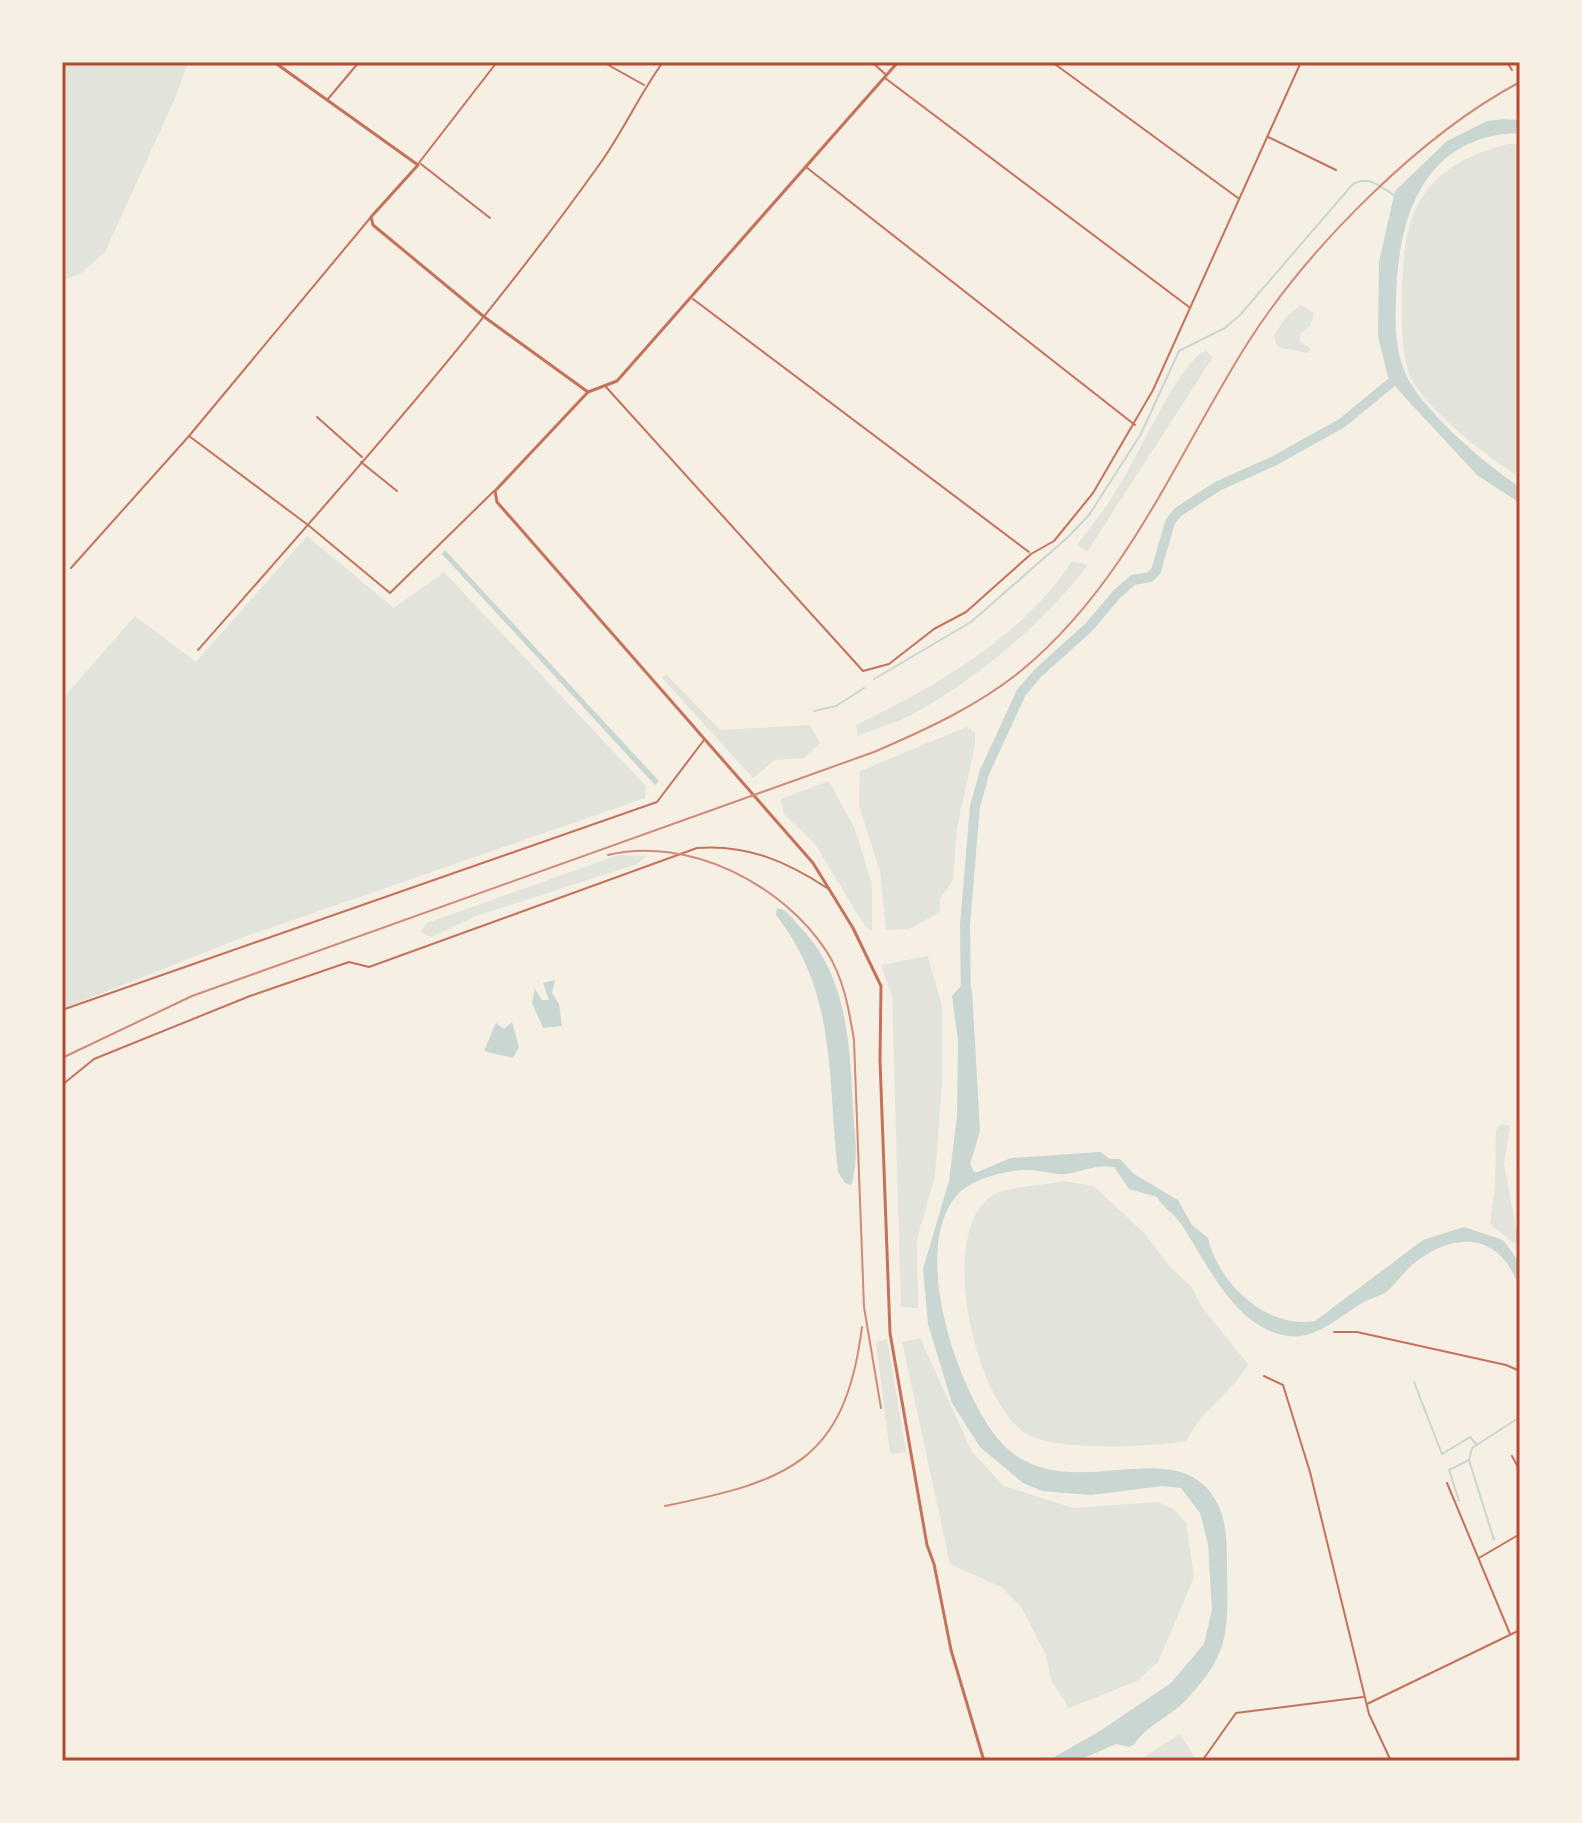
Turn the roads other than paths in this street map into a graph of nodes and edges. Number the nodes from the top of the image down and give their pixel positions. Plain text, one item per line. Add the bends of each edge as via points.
1 (274, 62) edge
2 (359, 62) edge
3 (497, 62) edge
4 (603, 62) edge
5 (663, 62) edge
6 (872, 62) edge
7 (898, 62) edge
8 (1052, 62) edge
9 (1301, 62) edge
10 (1507, 62) edge
11 (1512, 70) dead end
12 (885, 76) junction
13 (646, 86) junction
14 (327, 100) junction
15 (1267, 136) junction
16 (419, 164) junction
17 (805, 166) junction
18 (1336, 170) dead end
19 (1239, 199) junction
20 (371, 217) junction
21 (490, 218) dead end
22 (692, 298) junction
23 (1190, 308) junction
24 (483, 316) junction
25 (606, 387) junction
26 (588, 392) junction
27 (317, 417) dead end
28 (1135, 425) junction
29 (189, 436) junction
30 (363, 458) junction
31 (360, 462) junction
32 (397, 491) dead end
33 (495, 491) junction
34 (308, 525) junction
35 (1031, 554) junction
36 (71, 568) dead end
37 (198, 650) dead end
38 (705, 739) junction
39 (831, 891) junction
40 (62, 1010) edge
41 (62, 1085) edge
42 (1334, 1332) dead end
43 (1520, 1371) edge
44 (1264, 1376) dead end
45 (1512, 1456) dead end
46 (1520, 1471) edge
47 (1447, 1483) dead end
48 (1520, 1534) edge
49 (1478, 1559) junction
50 (1520, 1630) edge
51 (1511, 1635) junction
52 (1364, 1696) junction
53 (1366, 1704) junction
54 (984, 1761) edge
55 (1202, 1761) edge
56 (1391, 1761) edge

1 - 14 street
2 - 14 street
3 - 16 street
4 - 13 street
5 - 13 street
6 - 12 street
7 - 12 street
8 - 19 street
9 - 15 street
10 - 11 street
12 - 17 street
12 - 23 street
13 - 24 street via 601,162
14 - 16 street
15 - 18 street
15 - 19 street
16 - 20 street
16 - 21 street
17 - 22 street
17 - 28 street
19 - 23 street
20 - 24 street via 373,225
20 - 29 street
22 - 25 street
22 - 35 street
23 - 28 street
24 - 26 street
24 - 30 street
25 - 26 street
25 - 35 street via 863,671 889,664 966,612
26 - 33 street
27 - 30 street
28 - 35 street via 1093,493 1054,541
29 - 34 street
29 - 36 street
30 - 31 street
31 - 32 street
31 - 34 street
33 - 34 street via 390,593
33 - 38 street via 497,502
34 - 37 street
38 - 39 street via 813,863
38 - 40 street via 657,802
39 - 41 street via 793,866 759,853 722,846 697,848 369,967 349,962 250,996 94,1059
39 - 54 street via 881,986 890,1333 927,1545
42 - 43 street via 1357,1332
44 - 52 street via 1283,1385 1310,1472
45 - 46 street
47 - 49 street
48 - 49 street
49 - 51 street
50 - 51 street
51 - 53 street
52 - 53 street
52 - 55 street via 1236,1713
53 - 56 street

